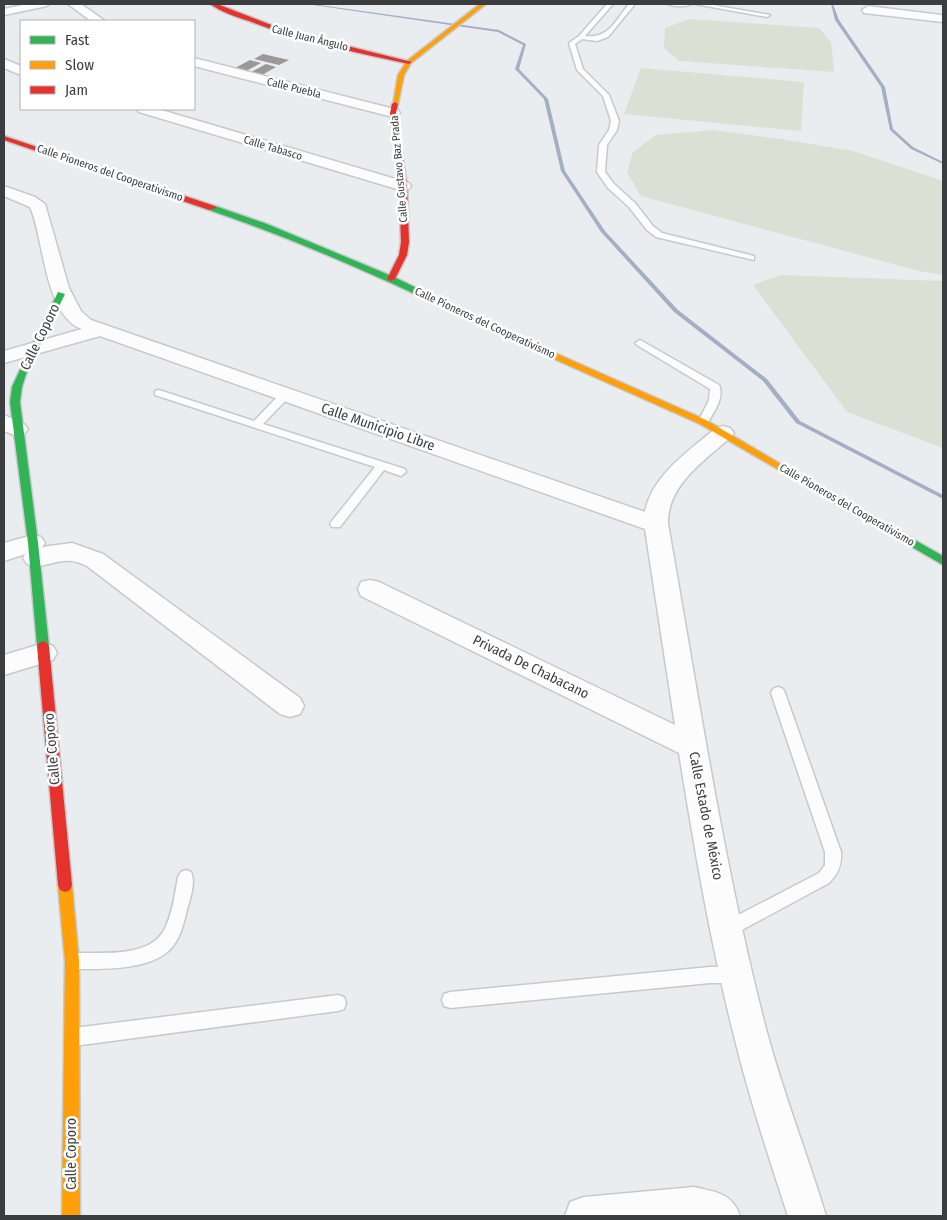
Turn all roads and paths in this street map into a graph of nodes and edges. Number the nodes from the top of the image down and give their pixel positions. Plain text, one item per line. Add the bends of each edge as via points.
1 (43, 4) edge
2 (74, 4) edge
3 (213, 4) edge
4 (483, 4) edge
5 (609, 4) edge
6 (671, 4) edge
7 (687, 4) edge
8 (698, 4) edge
9 (631, 6) edge
10 (868, 10) dead end
11 (4, 12) edge
12 (767, 15) dead end
13 (98, 20) edge
14 (608, 20) junction
15 (942, 22) edge
16 (581, 37) junction
17 (4, 62) edge
18 (195, 62) edge
19 (409, 62) junction
20 (20, 70) edge
21 (147, 110) edge
22 (393, 113) junction
23 (4, 138) edge
24 (403, 186) junction
25 (4, 191) edge
26 (751, 258) dead end
27 (391, 279) junction
28 (61, 294) junction
29 (101, 330) junction
30 (640, 343) dead end
31 (35, 348) junction
32 (4, 357) edge
33 (159, 393) dead end
34 (286, 394) junction
35 (257, 424) junction
36 (10, 425) edge
37 (713, 428) junction
38 (382, 466) junction
39 (401, 472) dead end
40 (336, 524) dead end
41 (656, 524) junction
42 (34, 551) junction
43 (4, 552) edge
44 (943, 561) edge
45 (370, 589) dead end
46 (44, 654) junction
47 (4, 665) edge
48 (778, 693) dead end
49 (290, 706) dead end
50 (692, 746) junction
51 (186, 877) dead end
52 (727, 930) junction
53 (72, 961) junction
54 (736, 974) junction
55 (450, 1000) dead end
56 (338, 1003) dead end
57 (71, 1037) junction
58 (70, 1216) edge
59 (584, 1216) edge
60 (720, 1216) edge
61 (807, 1216) edge

1 - 11 street
2 - 13 street
3 - 19 street, Calle Juan Ángulo via 286,33
4 - 19 street, Calle Gustavo Baz Prada
5 - 9 lane
5 - 14 lane
6 - 7 lane
8 - 12 lane
9 - 14 lane
10 - 15 street
14 - 16 lane
14 - 16 lane via 603,38
16 - 26 lane via 572,43 580,70 606,95 615,121 603,145 601,172 606,180 659,235
17 - 20 street
18 - 22 street, Calle Puebla
19 - 22 street, Calle Gustavo Baz Prada via 399,83
21 - 24 street, Calle Tabasco
22 - 24 street, Calle Gustavo Baz Prada
23 - 27 street, Calle Pioneros del Cooperativismo via 264,226
24 - 27 street, Calle Gustavo Baz Prada via 405,242 403,255
25 - 28 street, Calle Coporo via 37,204
27 - 37 street, Calle Pioneros del Cooperativismo
28 - 29 street, Calle Coporo via 75,318
28 - 31 street, Calle Coporo
29 - 31 street
29 - 34 street, Calle Municipio Libre
30 - 37 lane via 715,387
31 - 32 street
31 - 36 street, Calle Coporo via 17,387
33 - 35 lane
34 - 35 lane
34 - 41 street, Calle Municipio Libre
35 - 38 lane
36 - 42 street, Calle Coporo
37 - 41 street, Calle Estado de México via 666,488 658,504
37 - 44 street, Calle Pioneros del Cooperativismo
38 - 39 lane
38 - 40 lane
41 - 50 street, Calle Estado de México
42 - 43 street
42 - 46 street, Calle Coporo
42 - 49 street via 80,552 95,560
45 - 50 street, Privada De Chabacano
46 - 47 street
46 - 53 street, Calle Coporo
48 - 52 lane via 835,862 832,871 824,878
50 - 52 street, Calle Estado de México
51 - 53 lane via 174,928 155,952
52 - 54 street, Calle Estado de México
53 - 57 street, Calle Coporo
54 - 55 lane
54 - 61 street, Calle Estado de México via 765,1088
56 - 57 lane
57 - 58 street, Calle Coporo
59 - 60 street via 694,1206 713,1210

